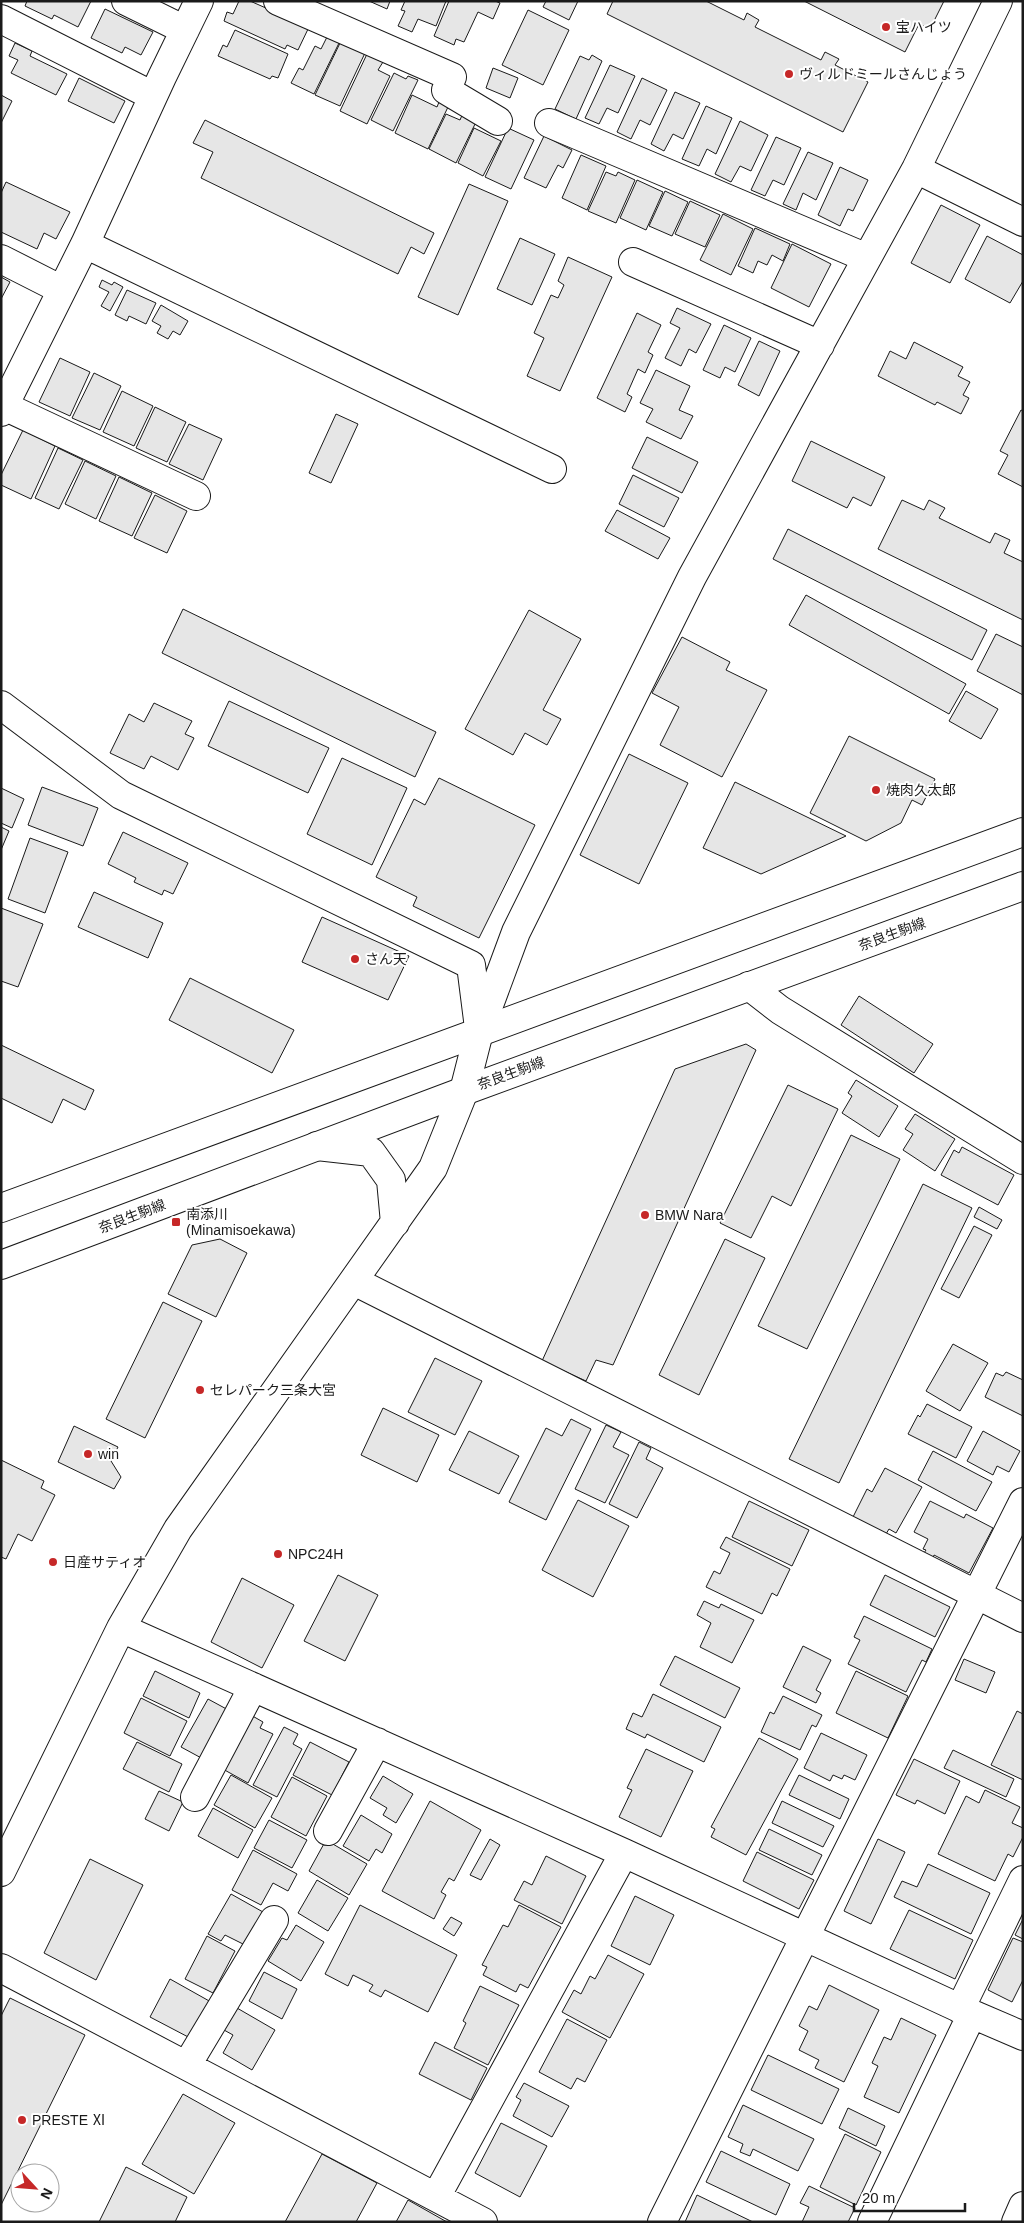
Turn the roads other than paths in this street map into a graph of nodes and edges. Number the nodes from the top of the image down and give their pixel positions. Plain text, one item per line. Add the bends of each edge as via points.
1 (126, 1) edge
2 (200, 1) edge
3 (278, 1) edge
4 (998, 1) edge
5 (1, 19) edge
6 (185, 30) junction
7 (153, 96) junction
8 (498, 121) dead end
9 (550, 122) dead end
10 (916, 169) junction
11 (1023, 222) edge
12 (85, 244) junction
13 (867, 258) junction
14 (1, 259) edge
15 (633, 262) dead end
16 (62, 290) junction
17 (820, 346) junction
18 (3, 409) edge
19 (552, 469) dead end
20 (196, 496) dead end
21 (1, 705) edge
22 (1023, 832) edge
23 (1023, 886) edge
24 (749, 986) junction
25 (479, 1032) junction
26 (464, 1091) junction
27 (317, 1146) junction
28 (1023, 1160) edge
29 (1, 1208) edge
30 (395, 1223) junction
31 (1, 1265) edge
32 (354, 1281) junction
33 (1023, 1502) edge
34 (978, 1594) junction
35 (1023, 1618) edge
36 (121, 1628) junction
37 (253, 1687) junction
38 (376, 1742) junction
39 (195, 1798) dead end
40 (328, 1831) dead end
41 (624, 1853) junction
42 (1, 1872) edge
43 (1023, 1880) edge
44 (274, 1920) dead end
45 (806, 1936) junction
46 (1, 1968) edge
47 (966, 2012) junction
48 (1023, 2036) edge
49 (187, 2066) junction
50 (436, 2197) junction
51 (1023, 2206) edge
52 (483, 2222) edge
53 (662, 2222) edge
54 (872, 2222) edge
55 (1016, 2222) edge

1 - 6 street
2 - 6 street
3 - 8 street via 452,77 446,90
4 - 10 street
5 - 7 street
6 - 7 street
7 - 12 street
9 - 13 street
10 - 11 street
10 - 13 street
12 - 16 street
12 - 19 street
13 - 17 street
14 - 16 street
15 - 17 street
16 - 18 street
17 - 25 street via 692,577 516,932
18 - 20 street
21 - 25 street via 121,795 471,965
22 - 25 street
23 - 24 street, 奈良生駒線
24 - 26 street, 奈良生駒線
24 - 28 street via 780,1010
25 - 26 street
25 - 29 street
26 - 27 street, 奈良生駒線
26 - 30 street via 433,1168
27 - 30 street via 371,1152 390,1180
27 - 31 street, 奈良生駒線
30 - 32 street
32 - 34 street
32 - 36 street via 178,1529
33 - 34 street
34 - 35 street
34 - 45 street
36 - 37 street
36 - 42 street
37 - 38 street
37 - 39 street
38 - 40 street
38 - 41 street
41 - 45 street
41 - 50 street
43 - 47 street
44 - 49 street
45 - 47 street
45 - 53 street
46 - 49 street
47 - 48 street
47 - 54 street
49 - 50 street
50 - 52 street
51 - 55 street

